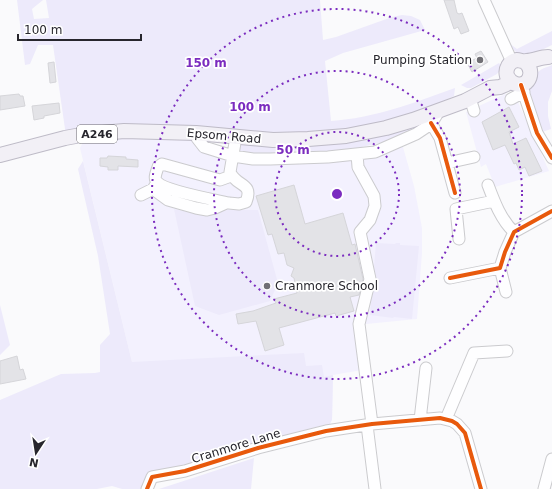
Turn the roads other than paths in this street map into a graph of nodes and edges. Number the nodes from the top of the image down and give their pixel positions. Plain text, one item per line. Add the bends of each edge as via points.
1 (484, 0) edge
2 (551, 55) edge
3 (519, 75) junction
4 (511, 99) dead end
5 (439, 111) junction
6 (431, 123) junction
7 (196, 132) junction
8 (236, 137) junction
9 (357, 154) junction
10 (0, 155) edge
11 (233, 156) junction
12 (474, 157) dead end
13 (552, 158) edge
14 (447, 163) junction
15 (231, 176) junction
16 (488, 185) dead end
17 (155, 186) junction
18 (456, 192) dead end
19 (141, 195) dead end
20 (494, 201) junction
21 (552, 211) edge
22 (514, 232) junction
23 (459, 239) dead end
24 (500, 268) junction
25 (450, 278) dead end
26 (506, 292) dead end
27 (507, 351) dead end
28 (426, 368) dead end
29 (446, 419) junction
30 (420, 420) junction
31 (370, 425) junction
32 (552, 459) edge
33 (147, 489) edge
34 (376, 489) edge
35 (481, 489) edge
36 (544, 489) edge

1 - 3 street
2 - 3 main road, A246 via 542,57
3 - 4 street
3 - 5 main road, Epsom Road / A246 via 497,80 472,105
3 - 13 street via 537,133
5 - 6 street
5 - 8 main road, Epsom Road / A246 via 386,128 332,138 279,140
6 - 9 street via 416,134 375,152
6 - 14 street via 440,138
7 - 8 main road, Epsom Road / A246
7 - 10 main road, Epsom Road / A246 via 138,130 81,135
7 - 11 street via 204,147
8 - 11 street
9 - 11 street via 270,159
9 - 31 street via 358,167 374,196 375,206 370,220 360,232 370,279 359,324
11 - 15 street
12 - 14 street
14 - 18 street
15 - 17 street via 220,180 162,164 156,172
15 - 17 street via 247,187 249,192 246,202 226,203
16 - 20 street
17 - 19 street
20 - 22 street
20 - 23 street via 456,209
21 - 22 street
22 - 24 street
24 - 25 street
24 - 26 street
27 - 29 street via 474,353
28 - 30 street
29 - 30 street, Cranmore Lane
29 - 35 street via 457,424 466,434
30 - 31 street, Cranmore Lane
31 - 33 street, Cranmore Lane via 326,431 258,448 185,471 152,477
31 - 34 street
32 - 36 street

